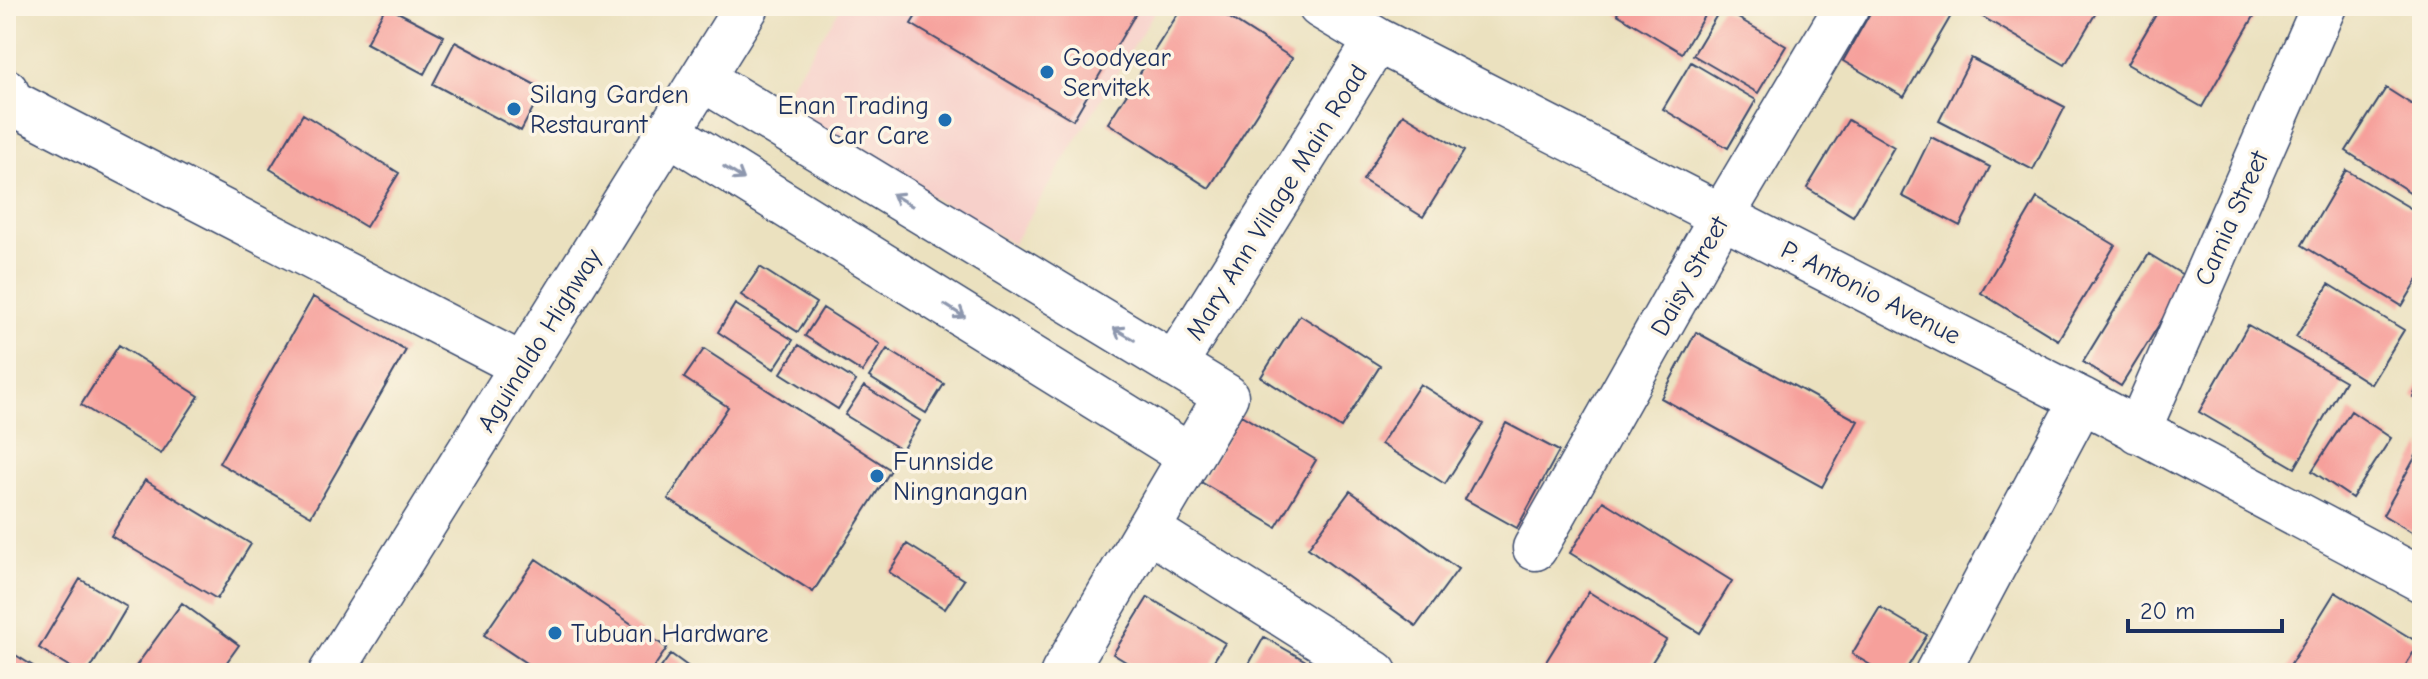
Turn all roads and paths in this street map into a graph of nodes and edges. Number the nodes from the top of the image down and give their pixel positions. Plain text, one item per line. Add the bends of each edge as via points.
1 (747, 6) edge
2 (1320, 6) edge
3 (1847, 6) edge
4 (2324, 6) edge
5 (1377, 40) junction
6 (703, 79) junction
7 (6, 91) edge
8 (668, 132) junction
9 (1722, 216) junction
10 (1174, 365) junction
11 (523, 366) junction
12 (2082, 400) junction
13 (2138, 431) junction
14 (1190, 456) junction
15 (1149, 530) junction
16 (1535, 548) dead end
17 (2422, 580) edge
18 (331, 673) edge
19 (1063, 673) edge
20 (1375, 673) edge
21 (1937, 673) edge

1 - 6 street, Aguinaldo Highway
2 - 5 street, P. Antonio Avenue
3 - 9 street, Daisy Street
4 - 13 street, Camia Street
5 - 9 street, P. Antonio Avenue
5 - 10 street, Mary Ann Village Main Road
6 - 8 street, Aguinaldo Highway
10 -> 6 street
7 - 11 street via 11,102
8 - 11 street, Aguinaldo Highway
8 -> 14 street
9 - 12 street, P. Antonio Avenue
9 - 16 street, Daisy Street
10 - 14 street via 1226,396
11 - 18 street, Aguinaldo Highway
12 - 13 street, P. Antonio Avenue
12 - 21 street
13 - 17 street, P. Antonio Avenue
14 - 15 street
15 - 19 street
15 - 20 street

